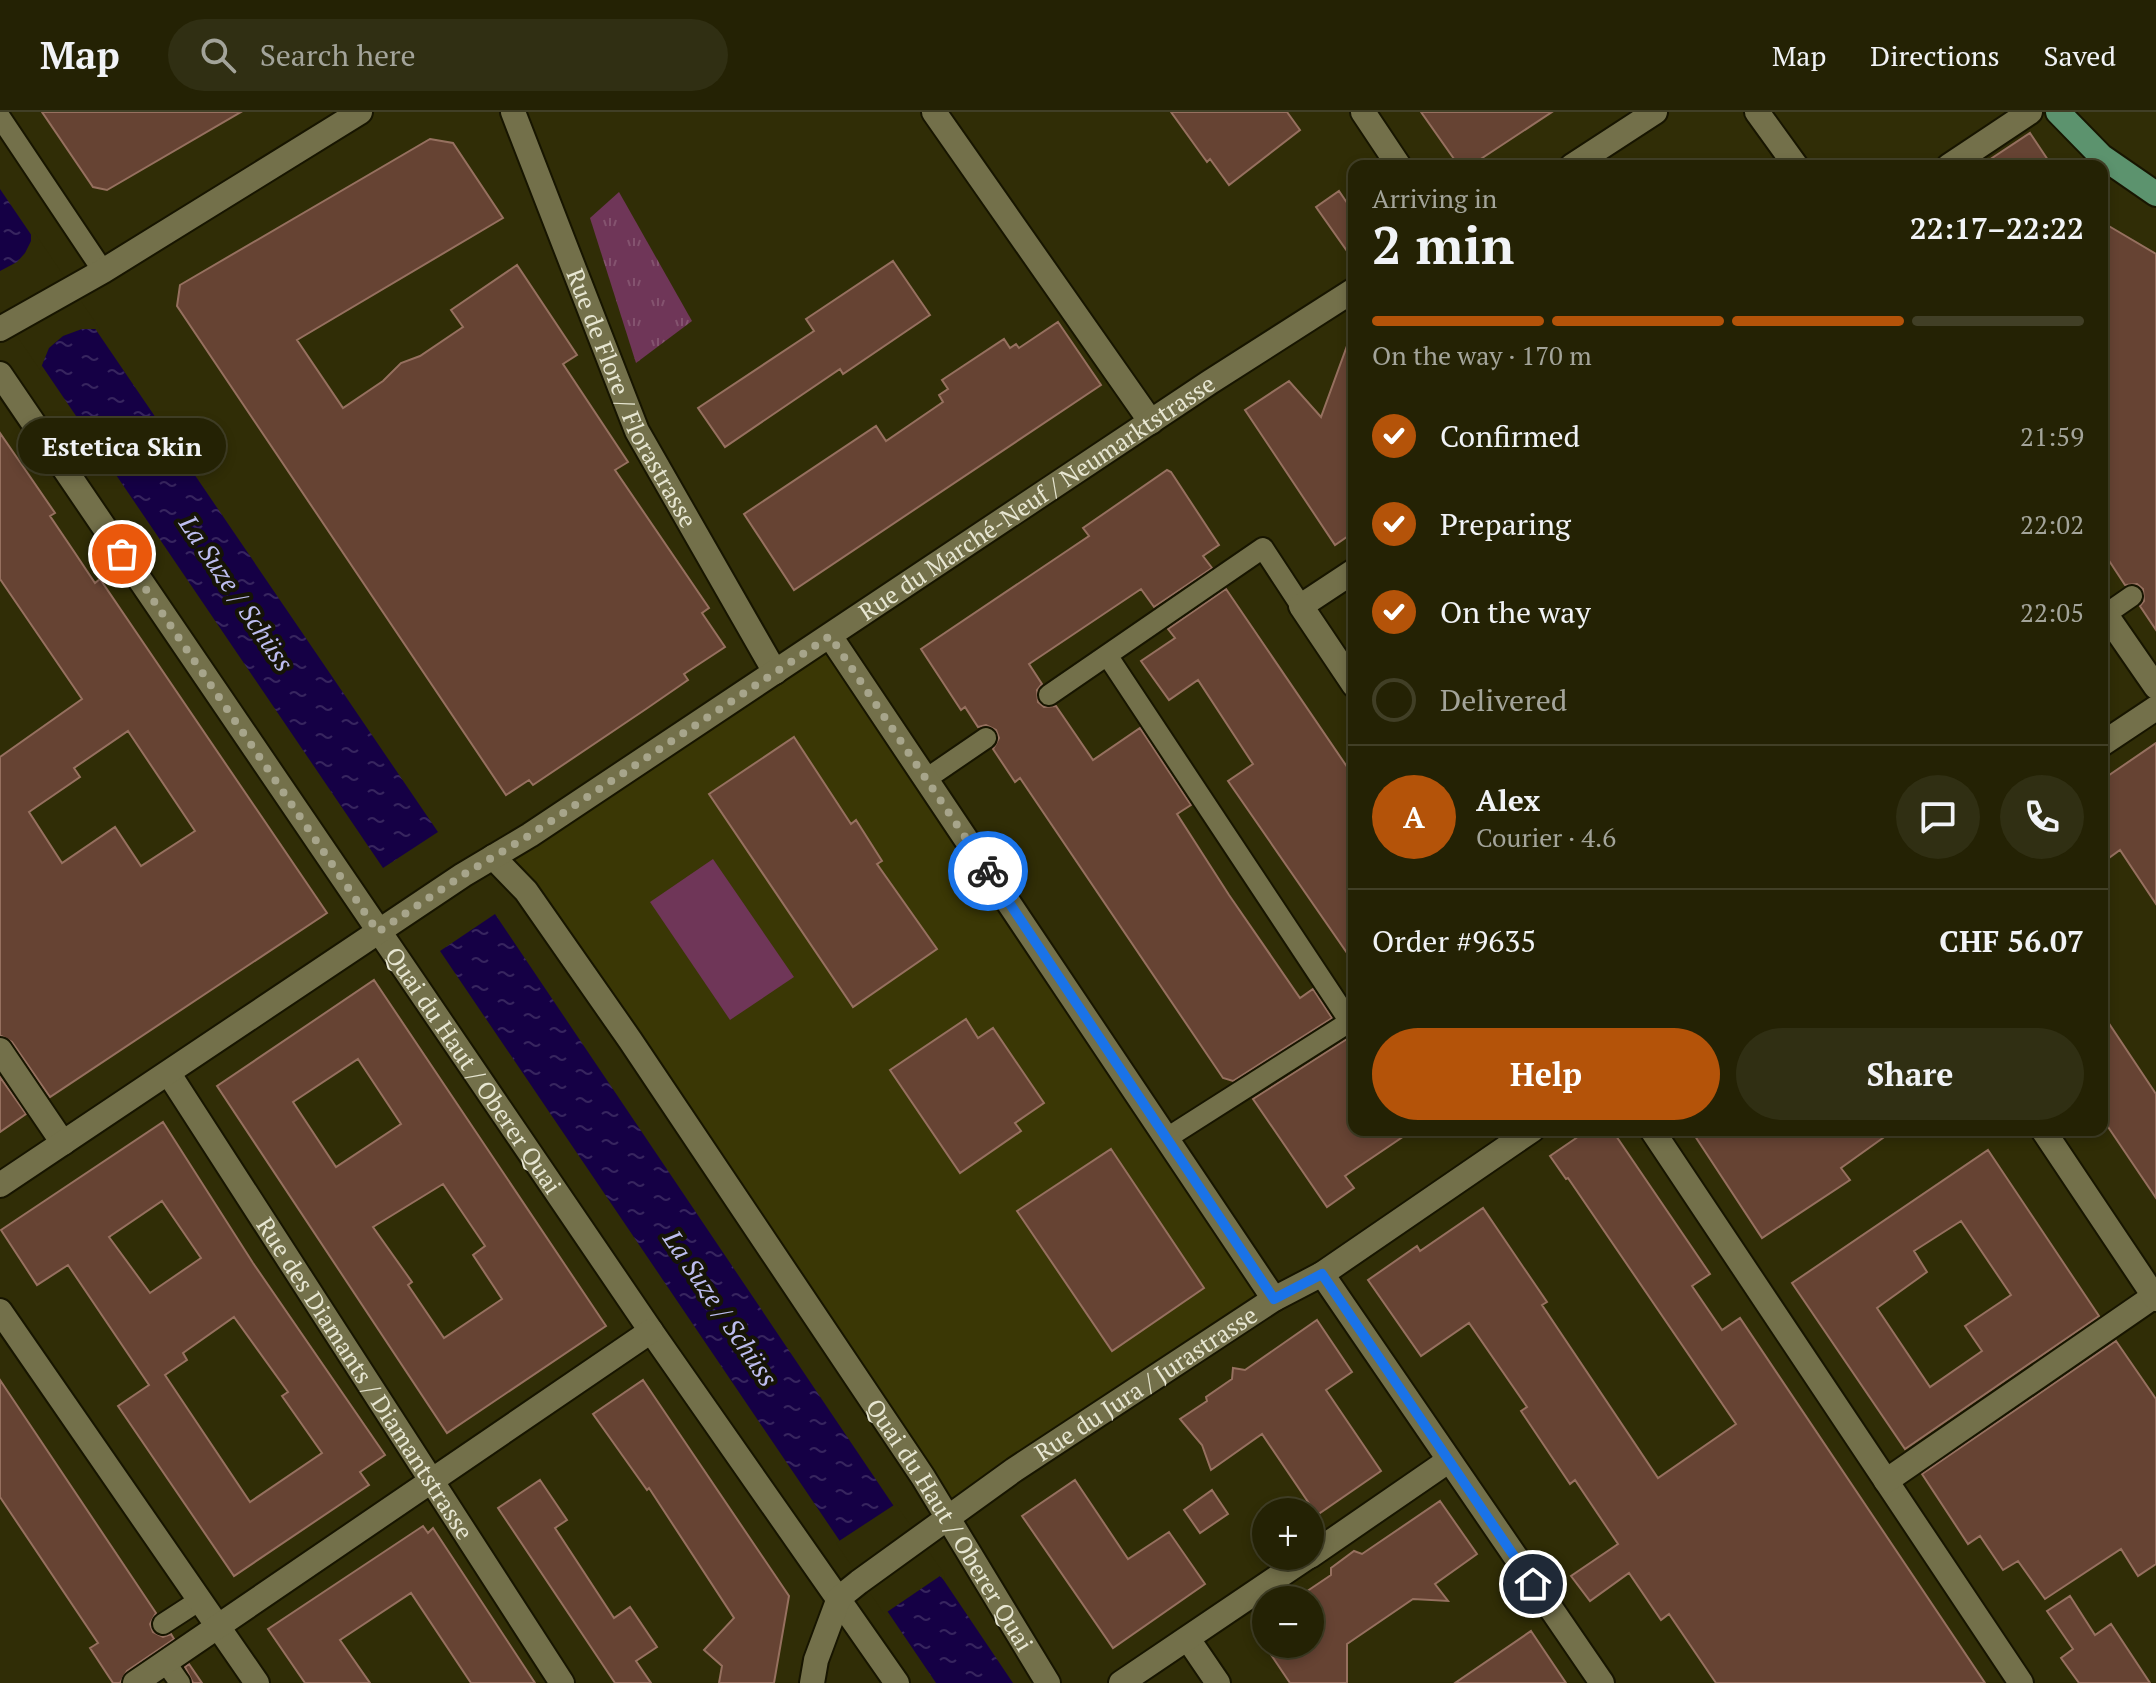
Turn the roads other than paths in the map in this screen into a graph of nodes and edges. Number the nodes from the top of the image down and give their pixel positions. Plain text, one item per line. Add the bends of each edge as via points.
1 (360, 112) edge
2 (513, 112) edge
3 (934, 112) edge
4 (1363, 112) edge
5 (1655, 112) edge
6 (1757, 112) edge
7 (2030, 112) edge
8 (2058, 112) edge
9 (0, 117) edge
10 (1395, 160) edge
11 (1581, 160) edge
12 (1792, 160) edge
13 (1958, 160) edge
14 (2107, 160) edge
15 (2108, 161) edge
16 (2156, 194) edge
17 (103, 271) junction
18 (1348, 294) edge
19 (2, 328) edge
20 (0, 374) edge
21 (1151, 422) junction
22 (1348, 575) edge
23 (2132, 596) dead end
24 (1301, 606) junction
25 (2108, 609) edge
26 (2108, 617) edge
27 (830, 636) junction
28 (1107, 655) junction
29 (775, 672) junction
30 (1348, 676) edge
31 (2156, 687) edge
32 (1049, 695) dead end
33 (2156, 708) edge
34 (986, 738) dead end
35 (2108, 740) edge
36 (926, 779) junction
37 (487, 861) junction
38 (387, 926) junction
39 (1348, 1014) edge
40 (1348, 1023) edge
41 (0, 1050) edge
42 (169, 1074) junction
43 (1523, 1136) edge
44 (1656, 1136) edge
45 (2047, 1136) edge
46 (1167, 1138) junction
47 (63, 1143) junction
48 (0, 1185) edge
49 (1322, 1274) junction
50 (2155, 1297) edge
51 (1274, 1299) junction
52 (0, 1311) edge
53 (651, 1331) junction
54 (1448, 1461) junction
55 (1886, 1481) junction
56 (433, 1482) junction
57 (947, 1517) junction
58 (1324, 1546) edge
59 (1289, 1570) edge
60 (839, 1598) junction
61 (200, 1600) junction
62 (163, 1624) dead end
63 (219, 1627) junction
64 (1188, 1639) junction
65 (173, 1673) edge
66 (135, 1683) edge
67 (257, 1683) edge
68 (562, 1683) edge
69 (812, 1683) edge
70 (897, 1683) edge
71 (1048, 1683) edge
72 (1121, 1683) edge
73 (1218, 1683) edge
74 (1602, 1683) edge
75 (2021, 1683) edge

1 - 17 street
2 - 29 street, Rue de Flore / Florastrasse via 637,431
3 - 21 street
4 - 10 street
5 - 11 street
6 - 12 street
7 - 13 street
8 - 14 main road
9 - 17 lane
15 - 16 main road
17 - 19 street
18 - 21 street, Rue du Marché-Neuf / Neumarktstrasse
20 - 38 street, Quai du Haut / Oberer Quai
21 - 27 street, Rue du Marché-Neuf / Neumarktstrasse
22 - 24 street
23 - 25 lane
24 - 28 lane via 1263,548
24 - 30 street
26 - 31 street
27 - 29 street, Rue du Marché-Neuf / Neumarktstrasse
27 - 36 street
28 - 32 lane
28 - 39 lane
29 - 37 street, Rue du Marché-Neuf / Neumarktstrasse
33 - 35 street
34 - 36 lane
36 - 46 street
37 - 38 street, Rue du Marché-Neuf / Neumarktstrasse
37 - 57 street, Quai du Haut / Oberer Quai via 526,891
38 - 42 street, Rue du Marché-Neuf / Neumarktstrasse
38 - 53 street, Quai du Haut / Oberer Quai
40 - 46 lane
41 - 47 street
42 - 47 street, Rue du Marché-Neuf / Neumarktstrasse
42 - 56 street, Rue des Diamants / Diamantstrasse
43 - 49 street, Rue du Jura / Jurastrasse
44 - 55 street
45 - 50 street
46 - 51 street
47 - 48 street, Rue du Marché-Neuf / Neumarktstrasse
49 - 51 street, Rue du Jura / Jurastrasse
49 - 54 street
50 - 55 street
51 - 57 street, Rue du Jura / Jurastrasse
52 - 61 street
53 - 56 street
53 - 60 street, Quai du Haut / Oberer Quai
54 - 58 street
54 - 74 street
55 - 75 street
56 - 63 street
56 - 68 street, Rue des Diamants / Diamantstrasse
57 - 60 street, Rue du Jura / Jurastrasse
57 - 71 street, Quai du Haut / Oberer Quai
59 - 64 street
60 - 69 street
60 - 70 street, Quai du Haut / Oberer Quai
61 - 62 lane
61 - 63 street
63 - 65 street
63 - 67 street
64 - 72 street
64 - 73 street
65 - 66 street

